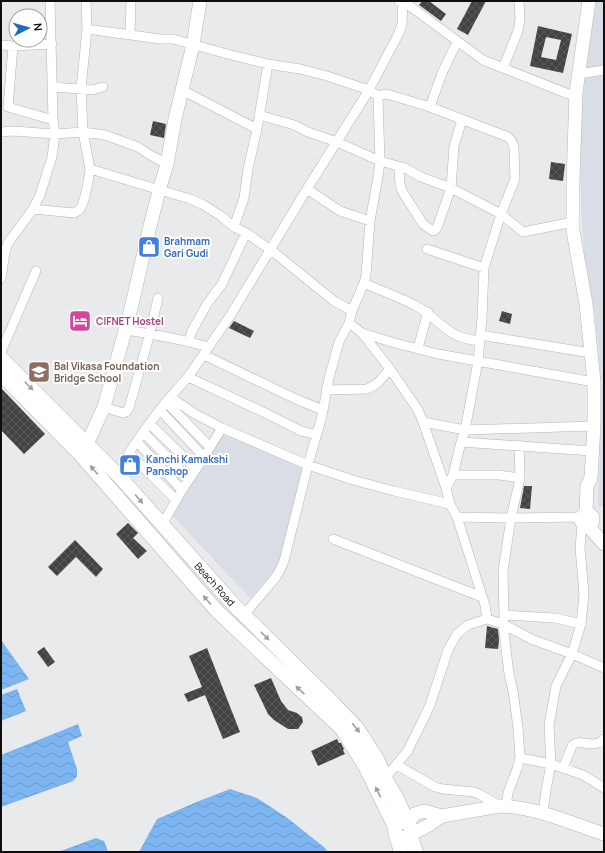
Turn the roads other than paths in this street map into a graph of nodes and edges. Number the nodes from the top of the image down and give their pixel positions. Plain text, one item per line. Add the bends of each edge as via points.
1 (50, 1) edge
2 (86, 1) edge
3 (131, 1) edge
4 (200, 1) edge
5 (399, 1) edge
6 (403, 1) edge
7 (519, 1) edge
8 (589, 1) edge
9 (87, 29) junction
10 (130, 34) junction
11 (457, 42) junction
12 (48, 44) edge
13 (52, 44) junction
14 (193, 45) junction
15 (13, 48) edge
16 (268, 64) junction
17 (503, 68) junction
18 (604, 70) edge
19 (578, 74) junction
20 (53, 87) junction
21 (103, 87) dead end
22 (82, 88) junction
23 (182, 90) junction
24 (369, 90) junction
25 (378, 96) junction
26 (576, 96) junction
27 (430, 107) junction
28 (259, 115) junction
29 (53, 120) junction
30 (462, 120) junction
31 (257, 129) junction
32 (1, 132) edge
33 (83, 132) junction
34 (54, 134) junction
35 (337, 142) junction
36 (380, 161) junction
37 (167, 164) junction
38 (399, 166) junction
39 (90, 169) junction
40 (451, 188) junction
41 (307, 189) junction
42 (159, 190) junction
43 (33, 209) junction
44 (501, 214) junction
45 (370, 221) junction
46 (573, 222) junction
47 (234, 227) junction
48 (246, 233) junction
49 (427, 249) dead end
50 (271, 250) junction
51 (484, 268) junction
52 (36, 271) dead end
53 (1, 278) edge
54 (364, 283) junction
55 (158, 298) dead end
56 (352, 311) junction
57 (428, 312) junction
58 (349, 323) junction
59 (125, 330) junction
60 (150, 333) junction
61 (362, 333) junction
62 (480, 338) junction
63 (189, 341) junction
64 (418, 348) junction
65 (206, 351) junction
66 (1, 352) edge
67 (591, 353) junction
68 (1, 358) edge
69 (478, 361) junction
70 (390, 369) junction
71 (1, 374) edge
72 (188, 377) junction
73 (594, 382) junction
74 (326, 390) junction
75 (168, 400) junction
76 (104, 407) junction
77 (160, 410) junction
78 (324, 410) junction
79 (423, 422) junction
80 (150, 424) junction
81 (594, 426) junction
82 (222, 428) junction
83 (465, 430) junction
84 (143, 432) junction
85 (317, 435) junction
86 (136, 442) junction
87 (461, 442) junction
88 (519, 445) junction
89 (210, 447) junction
90 (83, 448) junction
91 (592, 451) junction
92 (129, 453) junction
93 (204, 457) junction
94 (308, 465) junction
95 (196, 469) junction
96 (453, 474) junction
97 (119, 476) junction
98 (520, 478) junction
99 (189, 479) junction
100 (446, 488) junction
101 (182, 490) junction
102 (176, 500) junction
103 (450, 504) junction
104 (457, 517) junction
105 (511, 518) junction
106 (587, 519) junction
107 (162, 525) junction
108 (604, 534) edge
109 (333, 539) dead end
110 (604, 544) edge
111 (482, 597) junction
112 (244, 615) junction
113 (487, 620) junction
114 (504, 620) junction
115 (581, 624) junction
116 (572, 654) junction
117 (604, 668) edge
118 (604, 739) edge
119 (520, 758) junction
120 (551, 764) junction
121 (397, 765) junction
122 (563, 768) junction
123 (385, 778) junction
124 (604, 788) edge
125 (503, 806) junction
126 (543, 813) junction
127 (402, 830) junction
128 (604, 834) edge
129 (401, 852) edge
130 (416, 852) edge

1 - 13 street
2 - 9 street
3 - 10 street
4 - 14 street
5 - 6 street
6 - 11 street
6 - 24 street via 399,33
7 - 17 street via 518,31
8 - 19 street
9 - 10 street
9 - 22 street
10 - 14 street via 173,39
11 - 17 street via 483,60
11 - 27 street
12 - 13 street
13 - 20 street
14 - 16 street
14 - 23 street
15 - 29 street via 8,107
16 - 24 street via 300,69
16 - 28 street
17 - 26 street
18 - 19 street
19 - 26 street
20 - 22 street
20 - 29 street
21 - 22 street via 92,90
22 - 33 street
23 - 31 street
23 - 37 street
24 - 25 street
24 - 35 street
25 - 27 street via 390,95
25 - 36 street
26 - 46 street
27 - 30 street
28 - 31 street
28 - 35 street
29 - 34 street
30 - 40 street via 454,146
30 - 44 street via 508,137 513,143 516,179
31 - 47 street via 244,198
32 - 34 street
33 - 34 street
33 - 37 street via 105,135 138,147
33 - 39 street
34 - 43 street via 52,157
35 - 36 street
35 - 41 street
36 - 38 street
36 - 45 street
37 - 42 street
38 - 40 street
38 - 40 street via 402,191 423,224 433,231 438,225
39 - 42 street
39 - 43 street via 89,182 79,211 74,213
40 - 44 street
41 - 45 street via 340,211
41 - 50 street
42 - 47 street via 202,204
42 - 59 street
43 - 53 street via 8,244
44 - 46 street via 523,232
44 - 51 street
45 - 54 street
46 - 67 street
47 - 48 street
48 - 50 street
48 - 63 street via 222,284 207,304
49 - 51 street
50 - 56 street via 334,300
50 - 65 street
51 - 62 street
52 - 66 street
54 - 56 street
54 - 57 street
55 - 60 street
56 - 58 street
57 - 62 street via 454,335
57 - 64 street
58 - 61 street
58 - 74 street via 339,342
59 - 60 street
59 - 76 street
60 - 63 street
60 - 76 street via 126,412 120,413
61 - 64 street
61 - 70 street
62 - 67 street
62 - 69 street
63 - 65 street
64 - 69 street
65 - 72 street
65 - 78 street via 298,400
67 - 73 street
68 -> 90 main road, Beach Road
69 - 73 street
69 - 83 street
70 - 74 street via 378,383 367,389
70 - 79 street via 418,410
71 - 90 main road, Beach Road
72 - 75 street
72 - 85 street via 301,431
73 - 81 street
74 - 78 street
75 - 77 street
75 - 82 street
75 - 89 street
76 - 90 street
77 - 80 street
77 - 93 street
78 - 85 street
79 - 83 street
79 - 100 street
80 - 84 street
80 - 95 street
81 - 83 street
81 - 91 street
82 - 89 street
82 - 94 street
83 - 87 street
84 - 86 street
84 - 99 street
85 - 94 street
86 - 92 street
86 - 101 street
87 - 88 street
87 - 96 street
88 - 91 street
88 - 98 street
89 - 93 street
90 - 97 main road, Beach Road
127 -> 90 main road, Beach Road via 342,729 216,610
91 - 106 street via 591,478 587,486
92 - 97 street
92 - 102 street
93 - 95 street
94 - 103 street via 353,480
94 - 112 street via 284,561 276,577
95 - 99 street
96 - 98 street
96 - 100 street
97 -> 107 main road, Beach Road
98 - 105 street
99 - 101 street
100 - 103 street
101 - 102 street
102 - 107 street
103 - 104 street
104 - 105 street
104 - 111 street
105 - 106 street
105 - 114 street via 503,571
106 - 108 street
106 - 110 street
106 - 115 street via 580,548 584,594
107 - 112 main road, Beach Road
109 - 111 street
111 - 113 street
112 -> 123 main road, Beach Road via 357,728 377,759
113 - 114 street
113 - 121 street via 468,625 457,634 448,650 430,705 407,752
114 - 115 street via 555,618
114 - 116 street via 531,639
114 - 119 street
115 - 116 street
116 - 117 street
116 - 120 street via 556,686 549,725
118 - 122 street via 592,744 575,743
119 - 120 street
119 - 125 street
120 - 122 street
120 - 126 street
121 - 123 street
121 - 125 street via 435,787 474,792
122 - 124 street via 583,775
123 - 127 main road, Beach Road via 396,797
125 - 126 street
125 - 127 street via 442,816 424,811 415,814
126 - 128 street
127 - 129 main road, Beach Road
127 - 130 main road, Beach Road

